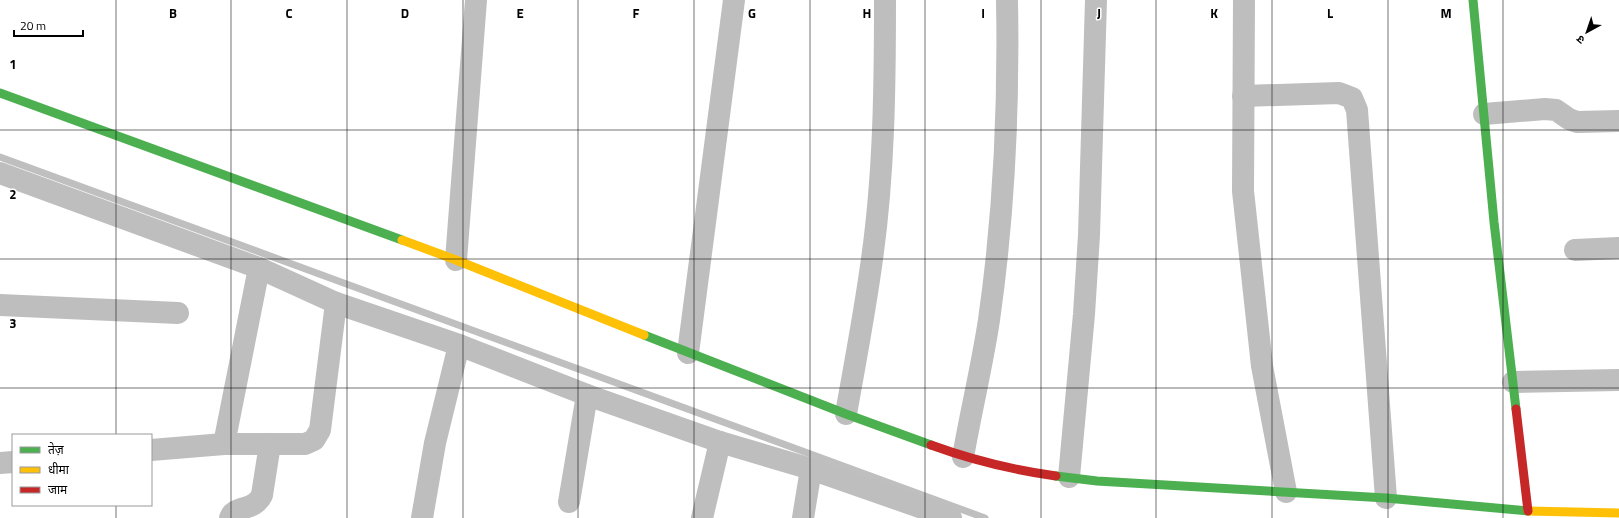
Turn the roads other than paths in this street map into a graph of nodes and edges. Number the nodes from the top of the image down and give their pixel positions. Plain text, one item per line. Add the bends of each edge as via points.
1 (476, 0) edge
2 (734, 0) edge
3 (885, 0) edge
4 (1006, 0) edge
5 (1096, 0) edge
6 (1244, 0) edge
7 (1473, 0) edge
8 (0, 93) edge
9 (1243, 96) junction
10 (1484, 114) junction
11 (1619, 121) edge
12 (0, 173) edge
13 (1619, 248) edge
14 (1575, 250) dead end
15 (456, 260) junction
16 (259, 268) junction
17 (336, 303) junction
18 (0, 305) edge
19 (178, 313) dead end
20 (459, 344) junction
21 (688, 353) junction
22 (1619, 380) edge
23 (1513, 382) junction
24 (587, 395) junction
25 (846, 414) junction
26 (720, 442) junction
27 (224, 444) junction
28 (270, 444) junction
29 (152, 450) edge
30 (963, 457) junction
31 (12, 462) edge
32 (0, 463) edge
33 (811, 469) junction
34 (1069, 477) junction
35 (1286, 492) junction
36 (1386, 498) junction
37 (569, 502) dead end
38 (1528, 510) junction
39 (1619, 513) edge
40 (230, 518) edge
41 (422, 518) edge
42 (702, 518) edge
43 (803, 518) edge
44 (951, 518) edge

1 - 15 street
2 - 21 street
3 - 25 street via 881,162 872,259
4 - 30 street via 1006,116 1000,226 988,320
5 - 34 street via 1090,235
6 - 9 street
7 - 10 street
8 - 15 street
9 - 35 street via 1243,191 1252,282 1262,366
9 - 36 street via 1339,92 1352,98 1358,110
10 - 11 street via 1546,109 1556,110 1577,122
10 - 23 street
12 - 16 street
13 - 14 street
15 - 21 street
16 - 17 street
16 - 27 street
17 - 20 street
17 - 28 street via 320,430 314,440 305,444
18 - 19 street
20 - 24 street
20 - 41 street via 435,442
21 - 25 street
22 - 23 street
23 - 38 street
24 - 26 street
24 - 37 street
25 - 30 street
26 - 33 street
26 - 42 street
27 - 28 street
27 - 29 street
28 - 40 street via 259,502 235,511
30 - 34 street via 1030,472
31 - 32 street
33 - 43 street
33 - 44 street
34 - 35 street via 1097,481
35 - 36 street
36 - 38 street
38 - 39 street

